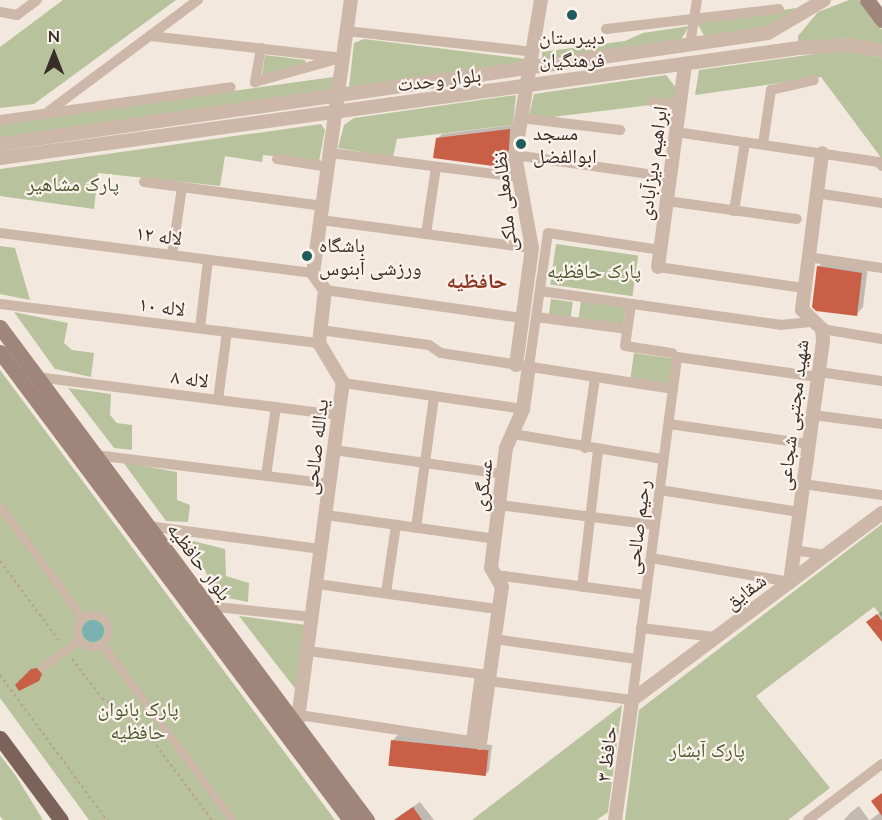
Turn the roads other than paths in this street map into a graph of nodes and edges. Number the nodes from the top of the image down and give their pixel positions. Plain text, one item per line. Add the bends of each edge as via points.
1 (37, 0) edge
2 (198, 0) edge
3 (351, 0) edge
4 (541, 0) edge
5 (697, 0) edge
6 (824, 0) edge
7 (867, 0) edge
8 (779, 9) dead end
9 (0, 12) edge
10 (694, 20) junction
11 (882, 20) edge
12 (606, 29) dead end
13 (347, 31) junction
14 (150, 36) junction
15 (690, 45) junction
16 (261, 48) junction
17 (882, 51) edge
18 (532, 52) junction
19 (343, 58) junction
20 (686, 64) junction
21 (530, 67) junction
22 (814, 80) dead end
23 (231, 87) dead end
24 (527, 87) junction
25 (338, 95) junction
26 (653, 102) dead end
27 (680, 105) junction
28 (336, 112) junction
29 (46, 113) junction
30 (521, 118) junction
31 (0, 120) edge
32 (620, 130) dead end
33 (676, 132) junction
34 (745, 142) junction
35 (0, 144) edge
36 (763, 144) junction
37 (822, 153) junction
38 (515, 155) junction
39 (0, 158) edge
40 (277, 159) dead end
41 (330, 160) junction
42 (880, 164) edge
43 (436, 166) junction
44 (518, 177) junction
45 (670, 177) junction
46 (144, 182) dead end
47 (182, 187) junction
48 (816, 193) junction
49 (667, 201) junction
50 (882, 203) edge
51 (323, 206) junction
52 (734, 211) junction
53 (797, 219) dead end
54 (321, 220) junction
55 (0, 233) edge
56 (426, 234) junction
57 (532, 248) junction
58 (660, 250) junction
59 (172, 255) junction
60 (808, 257) junction
61 (208, 260) junction
62 (658, 267) joint
63 (882, 268) edge
64 (313, 273) junction
65 (803, 288) junction
66 (325, 290) junction
67 (540, 291) junction
68 (531, 302) junction
69 (0, 304) edge
70 (631, 304) junction
71 (529, 317) junction
72 (816, 326) junction
73 (0, 327) edge
74 (200, 328) junction
75 (627, 329) junction
76 (227, 332) junction
77 (320, 336) junction
78 (882, 339) edge
79 (0, 352) edge
80 (675, 355) junction
81 (522, 366) junction
82 (818, 374) junction
83 (38, 377) junction
84 (595, 378) junction
85 (882, 381) edge
86 (343, 383) junction
87 (673, 389) junction
88 (434, 396) junction
89 (218, 400) junction
90 (276, 407) junction
91 (524, 409) junction
92 (339, 415) junction
93 (813, 415) junction
94 (669, 424) junction
95 (882, 424) edge
96 (513, 435) junction
97 (809, 444) junction
98 (585, 448) junction
99 (334, 450) junction
100 (598, 450) junction
101 (96, 455) junction
102 (663, 459) junction
103 (425, 463) junction
104 (82, 465) junction
105 (503, 474) junction
106 (266, 476) junction
107 (330, 484) junction
108 (803, 484) junction
109 (660, 490) junction
110 (882, 495) edge
111 (499, 505) junction
112 (0, 506) edge
113 (800, 512) junction
114 (882, 513) edge
115 (326, 515) junction
116 (590, 517) junction
117 (396, 525) junction
118 (655, 525) junction
119 (148, 526) junction
120 (416, 528) junction
121 (489, 538) dead end
122 (321, 549) junction
123 (794, 549) junction
124 (827, 555) junction
125 (651, 558) junction
126 (496, 575) junction
127 (790, 582) junction
128 (317, 584) junction
129 (582, 587) junction
130 (386, 593) junction
131 (646, 595) junction
132 (207, 606) junction
133 (490, 608) dead end
134 (302, 616) dead end
135 (83, 618) junction
136 (641, 628) junction
137 (714, 637) dead end
138 (494, 639) junction
139 (80, 640) junction
140 (102, 644) junction
141 (308, 651) junction
142 (637, 659) junction
143 (43, 667) dead end
144 (484, 677) junction
145 (632, 700) junction
146 (294, 725) junction
147 (0, 738) edge
148 (476, 742) joint
149 (881, 766) edge
150 (614, 818) edge
151 (61, 820) edge
152 (232, 820) edge
153 (350, 820) edge
154 (367, 820) edge
155 (808, 820) edge

1 - 9 street via 16,15
2 - 14 street
3 - 13 street
4 - 18 street, نظامعلی ملکی
5 - 10 street
6 - 15 street, بلوار وحدت via 775,31
7 - 11 main road
8 - 10 street
10 - 12 street
10 - 15 street
13 - 18 street
13 - 19 street
14 - 16 street
14 - 29 street
15 - 21 street, بلوار وحدت
16 - 19 street
16 - 19 street via 255,82
17 - 20 street, بلوار وحدت via 825,46
18 - 21 street, نظامعلی ملکی
19 - 25 street
20 - 24 street, بلوار وحدت
20 - 27 street, ابراهیم دیزآبادی
21 - 24 street, نظامعلی ملکی
21 - 25 street, بلوار وحدت
22 - 36 street via 771,90
23 - 29 street
24 - 28 street, بلوار وحدت
24 - 30 street, نظامعلی ملکی
25 - 28 street
25 - 35 street, بلوار وحدت
26 - 27 street
27 - 33 street, ابراهیم دیزآبادی
28 - 39 street, بلوار وحدت
28 - 41 street
29 - 31 street
30 - 32 street
30 - 38 street, نظامعلی ملکی
33 - 34 street
33 - 45 street, ابراهیم دیزآبادی
34 - 36 street
34 - 52 street
36 - 37 street
37 - 42 street
37 - 48 street, شهید مجتبی شجاعی
38 - 44 street, نظامعلی ملکی
38 - 45 street
40 - 41 street
41 - 43 street
41 - 51 street
43 - 44 street
43 - 56 street
44 - 57 street, نظامعلی ملکی
45 - 49 street, ابراهیم دیزآبادی
46 - 47 street
47 - 51 street
47 - 59 street
48 - 50 street
48 - 60 street, شهید مجتبی شجاعی
49 - 52 street
49 - 58 street, ابراهیم دیزآبادی
51 - 54 street
52 - 53 street
54 - 56 street
54 - 64 street
55 - 59 street, لاله ۱۲
56 - 57 street
57 - 68 street, نظامعلی ملکی
58 - 62 street, ابراهیم دیزآبادی
58 - 67 street via 548,233
59 - 61 street, لاله ۱۲
60 - 63 street
60 - 65 street, شهید مجتبی شجاعی
61 - 64 street, لاله ۱۲
61 - 74 street
62 - 65 street
64 - 66 street
65 - 72 street, شهید مجتبی شجاعی via 802,310
66 - 71 street
66 - 77 street
67 - 68 street
67 - 70 street
68 - 71 street, نظامعلی ملکی
69 - 74 street, لاله ۱۰
70 - 72 street via 794,327
70 - 75 street
71 - 75 street
71 - 81 street, نظامعلی ملکی
72 - 78 street
72 - 82 street, شهید مجتبی شجاعی
73 - 83 main road, بلوار حافظیه
74 - 76 street, لاله ۱۰
75 - 80 street via 625,346
76 - 77 street, لاله ۱۰
76 - 89 street
77 - 81 street, لاله ۱۰ via 429,345 441,353
77 - 86 street, یدالله صالحی
79 - 104 main road, بلوار حافظیه
80 - 82 street
80 - 87 street, رحیم صالحی
81 - 84 street, لاله ۱۰
81 - 91 street, عسگری
82 - 85 street
82 - 93 street, شهید مجتبی شجاعی
83 - 89 street, لاله ۸
83 - 101 main road, بلوار حافظیه
84 - 87 street, لاله ۱۰
84 - 98 street
86 - 88 street
86 - 92 street, یدالله صالحی
87 - 94 street, رحیم صالحی
88 - 91 street
88 - 103 street
89 - 90 street, لاله ۸
90 - 92 street, لاله ۸
90 - 106 street
91 - 96 street, عسگری
92 - 99 street, یدالله صالحی
93 - 95 street
93 - 97 street, شهید مجتبی شجاعی
94 - 97 street
94 - 102 street, رحیم صالحی
96 - 98 street
96 - 105 street, عسگری via 506,448
97 - 108 street, شهید مجتبی شجاعی
98 - 100 street
99 - 103 street
99 - 107 street, یدالله صالحی
100 - 102 street
100 - 116 street
101 - 104 main road
101 - 106 street
101 - 119 main road, بلوار حافظیه
102 - 109 street, رحیم صالحی
103 - 105 street
103 - 120 street
104 - 146 main road, بلوار حافظیه
105 - 111 street, عسگری
106 - 107 street
107 - 115 street, یدالله صالحی
108 - 110 street
108 - 113 street, شهید مجتبی شجاعی
109 - 113 street
109 - 118 street, رحیم صالحی
111 - 116 street
111 - 126 street, عسگری via 491,568
112 - 135 street
113 - 123 street, شهید مجتبی شجاعی
114 - 124 street, شقایق
115 - 117 street
115 - 122 street, یدالله صالحی
116 - 118 street
116 - 129 street
117 - 120 street
117 - 130 street
118 - 125 street, رحیم صالحی
119 - 122 street
119 - 132 main road, بلوار حافظیه
120 - 121 street
122 - 128 street, یدالله صالحی
123 - 124 street
123 - 127 street, شهید مجتبی شجاعی
124 - 127 street, شقایق
125 - 127 street
125 - 131 street, رحیم صالحی
126 - 129 street
126 - 138 street, عسگری via 502,587
127 - 145 street, شقایق
128 - 130 street
128 - 141 street, یدالله صالحی
129 - 131 street
130 - 133 street
131 - 136 street, رحیم صالحی
132 - 134 street
132 - 146 main road, بلوار حافظیه
135 - 139 street via 77,627
135 - 140 street via 94,615 104,620 109,630
136 - 137 street
136 - 142 street, رحیم صالحی
138 - 142 street
138 - 144 street, عسگری
139 - 140 street via 92,647
139 - 143 street
140 - 152 street
141 - 144 street
141 - 146 street, یدالله صالحی
142 - 145 street, رحیم صالحی
144 - 145 street
144 - 148 street, عسگری
145 - 150 street, حافظ ۳
146 - 148 street
146 - 153 main road, بلوار حافظیه
146 - 154 main road, بلوار حافظیه
147 - 151 main road
149 - 155 street

